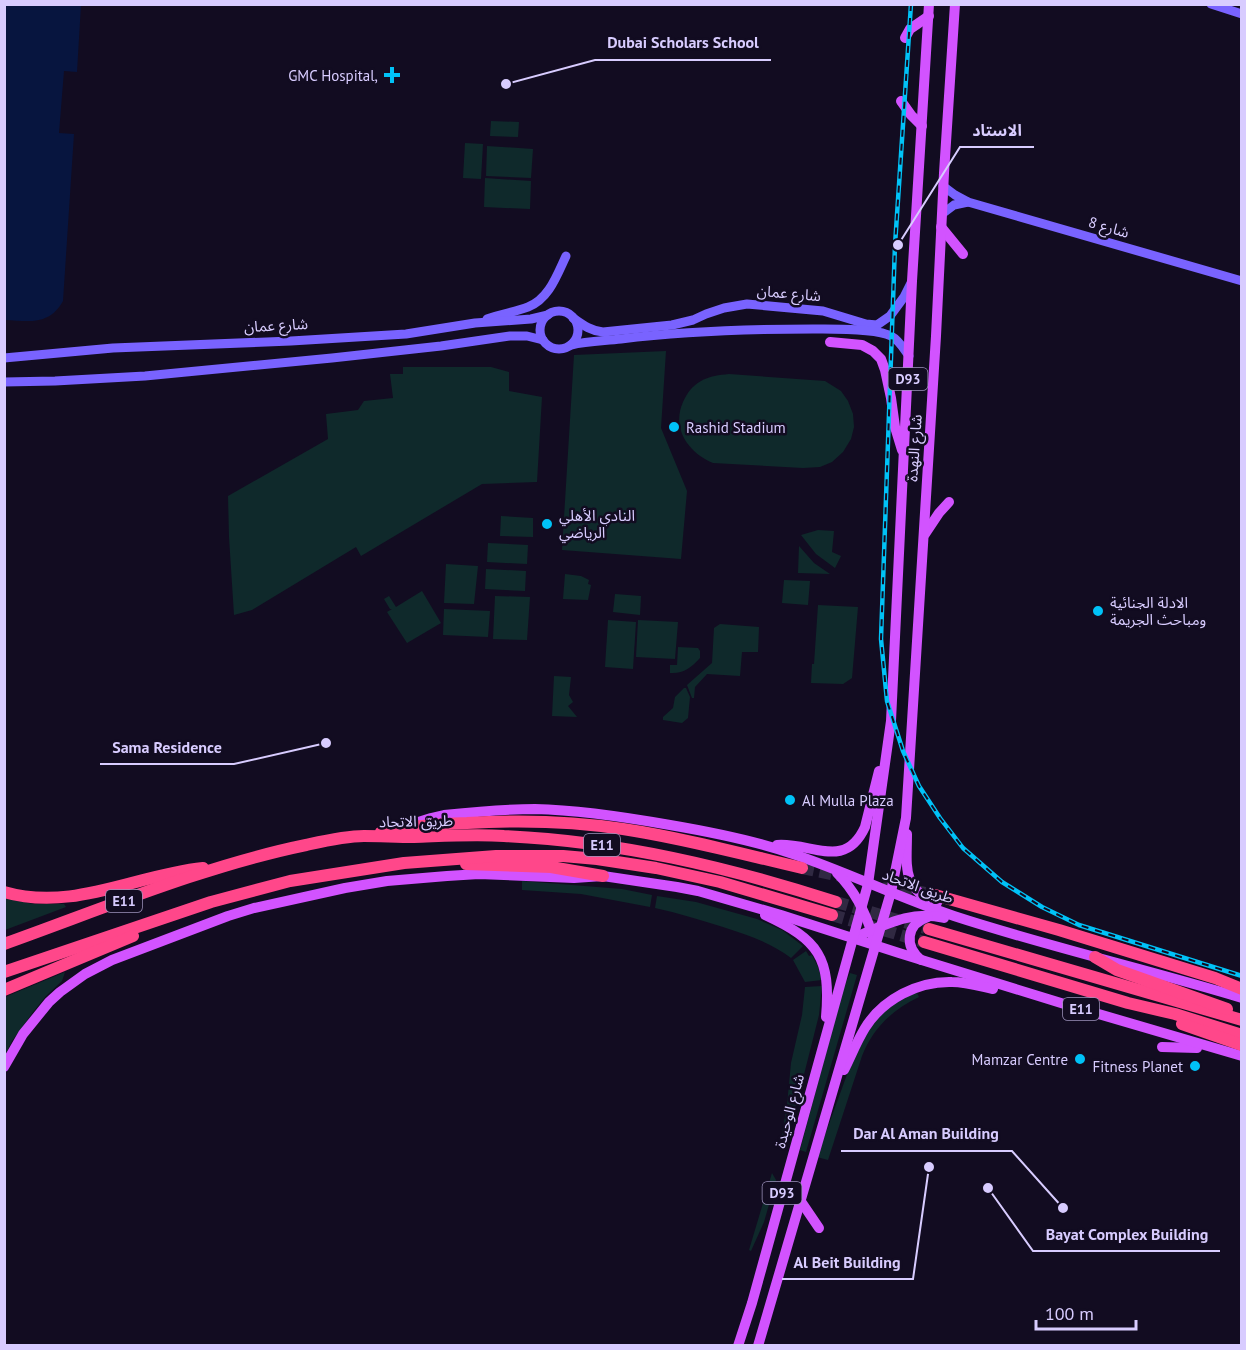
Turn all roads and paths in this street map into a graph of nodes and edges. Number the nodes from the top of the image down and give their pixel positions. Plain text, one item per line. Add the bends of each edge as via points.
1 (929, 4) edge
2 (955, 4) edge
3 (1211, 4) edge
4 (1242, 14) edge
5 (929, 16) junction
6 (905, 38) dead end
7 (901, 101) dead end
8 (922, 126) junction
9 (944, 186) junction
10 (968, 202) junction
11 (942, 214) junction
12 (941, 227) junction
13 (963, 254) dead end
14 (566, 256) dead end
15 (912, 281) junction
16 (1242, 281) edge
17 (548, 315) junction
18 (573, 318) junction
19 (475, 323) junction
20 (543, 340) junction
21 (830, 342) dead end
22 (571, 345) junction
23 (909, 356) junction
24 (4, 358) edge
25 (4, 382) edge
26 (904, 456) junction
27 (949, 502) dead end
28 (924, 537) junction
29 (887, 754) junction
30 (906, 818) junction
31 (406, 827) junction
32 (362, 836) junction
33 (766, 846) junction
34 (441, 860) junction
35 (231, 865) junction
36 (802, 868) tunnel mouth
37 (833, 868) junction
38 (603, 876) junction
39 (868, 884) junction
40 (4, 892) edge
41 (891, 892) junction
42 (935, 895) tunnel mouth
43 (836, 902) tunnel mouth
44 (741, 903) junction
45 (862, 907) junction
46 (183, 912) junction
47 (832, 915) tunnel mouth
48 (934, 916) junction
49 (983, 925) junction
50 (876, 929) junction
51 (929, 929) tunnel mouth
52 (854, 938) junction
53 (924, 942) tunnel mouth
54 (4, 944) edge
55 (875, 946) junction
56 (1095, 957) junction
57 (922, 960) junction
58 (4, 972) edge
59 (1242, 989) edge
60 (4, 990) edge
61 (1242, 998) edge
62 (1061, 1003) junction
63 (1128, 1003) junction
64 (1242, 1018) edge
65 (1242, 1035) edge
66 (824, 1039) junction
67 (1242, 1045) edge
68 (1162, 1047) dead end
69 (1211, 1048) junction
70 (1242, 1056) edge
71 (4, 1066) edge
72 (833, 1088) junction
73 (800, 1200) junction
74 (819, 1228) dead end
75 (738, 1346) edge
76 (758, 1346) edge

1 - 5 main road, شارع النهدة / D93
2 - 9 main road, شارع النهدة / D93
3 - 4 street
5 - 6 main road
5 - 8 main road, شارع النهدة / D93
7 - 8 main road
8 - 15 main road, شارع النهدة / D93
9 - 10 street, شارع 8
9 - 11 main road, شارع النهدة / D93
10 - 11 street via 954,205
10 - 16 street, شارع 8
11 - 12 main road, شارع النهدة / D93
12 - 13 main road
12 - 28 main road, شارع النهدة / D93
14 - 19 street via 540,301
15 - 18 street, شارع عمان via 890,316 877,325 823,311 754,304 724,308 672,325 603,332 595,332
15 - 23 main road, شارع النهدة / D93
17 - 18 street via 562,312
17 - 19 street, شارع عمان
17 - 20 street via 540,326
18 - 22 street via 578,332
19 - 24 street, شارع عمان via 406,334 113,348
20 - 22 street via 553,348
20 - 25 street via 510,336 145,376
21 - 26 main road via 862,345 881,359
22 - 23 street via 710,331 868,331 892,336
23 - 26 main road, شارع النهدة / D93
26 - 29 main road, شارع النهدة / D93
27 - 28 main road
28 - 30 main road, شارع النهدة / D93
29 - 33 main road via 878,772 865,827 853,844 838,852 782,844
29 - 39 main road, شارع النهدة / D93
30 - 41 main road, شارع النهدة / D93
30 - 49 main road via 906,867 915,890
31 - 32 highway
31 - 33 main road, طريق الاتحاد / E11 via 458,814 531,809 625,817
31 - 36 highway via 507,821 589,825 651,834
32 - 35 highway, طريق الاتحاد / E11 via 306,845
32 - 43 highway, طريق الاتحاد / E11 via 502,836 611,846 762,879
33 - 37 main road, طريق الاتحاد / E11
34 - 38 highway via 551,867
34 - 46 highway, E11 via 290,881
34 - 47 highway, E11 via 530,855 597,859 681,873
35 - 40 highway via 165,874 58,898
35 - 54 highway, طريق الاتحاد / E11
37 - 39 main road, طريق الاتحاد / E11
37 - 45 main road
38 - 44 main road, E11 via 677,887
38 - 71 main road via 471,874 409,879 345,888 242,912 85,974 40,1012
39 - 41 main road, طريق الاتحاد / E11
39 - 45 main road, شارع الوحيدة / D93
41 - 49 main road, طريق الاتحاد / E11
41 - 50 main road, D93
42 - 59 highway
44 - 52 main road, E11
44 - 66 main road via 799,934 816,951 827,981
45 - 50 main road
45 - 52 main road, شارع الوحيدة / D93
46 - 58 highway, E11
46 - 60 highway
48 - 49 main road
48 - 50 main road via 909,917
48 - 57 main road via 920,920 911,933 911,949
49 - 56 main road, طريق الاتحاد / E11
50 - 52 main road
50 - 55 main road, D93
51 - 64 highway, E11
52 - 55 main road, E11
52 - 66 main road, شارع الوحيدة / D93
53 - 63 highway, E11
55 - 57 main road, E11
55 - 72 main road, D93
56 - 61 main road, طريق الاتحاد / E11
56 - 64 highway via 1117,970 1219,1005
57 - 62 main road, E11
62 - 69 main road, E11
62 - 72 main road via 1027,999 966,983 917,987 874,1016
63 - 65 highway, E11
63 - 67 highway
66 - 75 main road, شارع الوحيدة / D93
68 - 69 main road
69 - 70 main road, E11
72 - 73 main road, D93
73 - 74 main road
73 - 76 main road, D93

